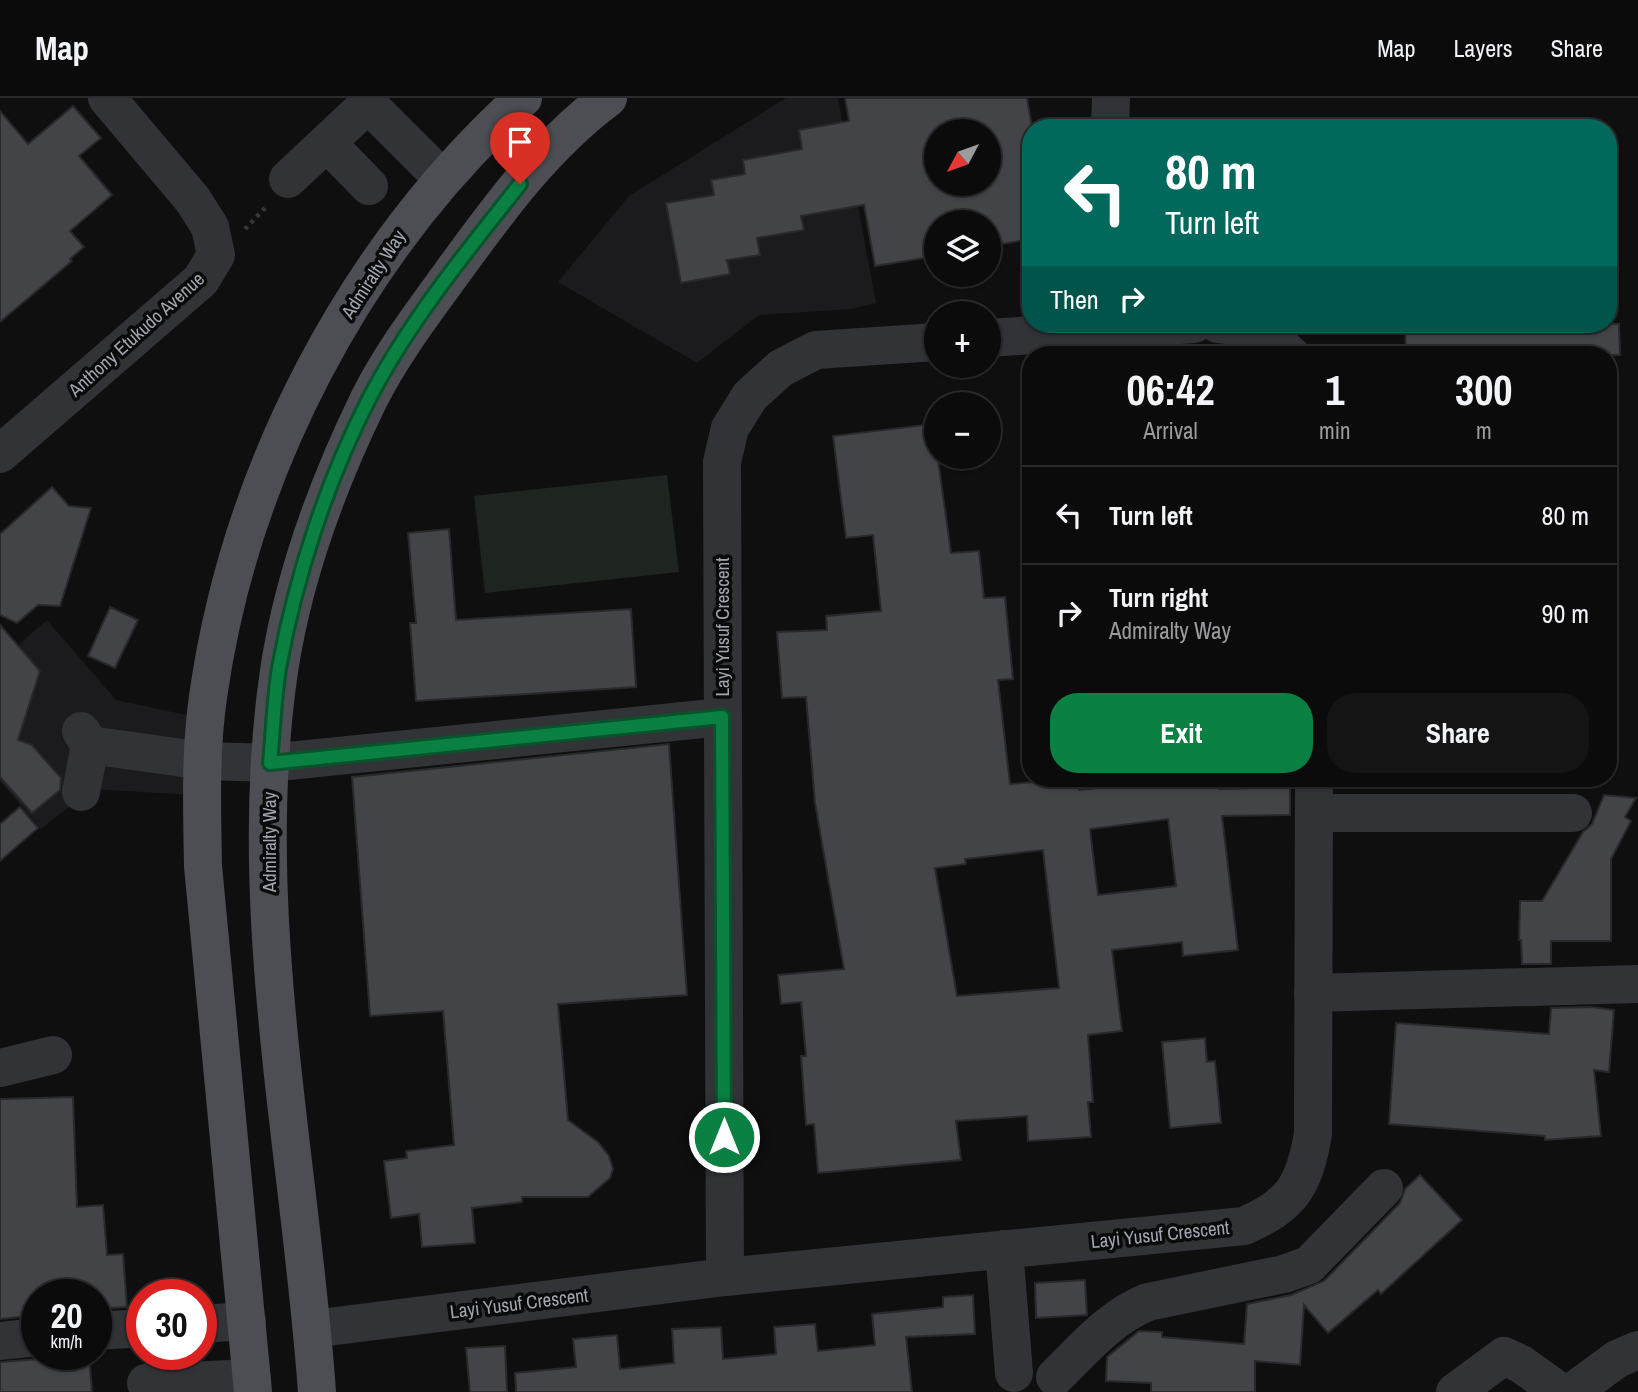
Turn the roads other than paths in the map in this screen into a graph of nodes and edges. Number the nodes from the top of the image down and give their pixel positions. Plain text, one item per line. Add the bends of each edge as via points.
1 (107, 98) edge
2 (523, 98) edge
3 (608, 98) edge
4 (1111, 98) edge
5 (371, 101) edge
6 (1110, 119) edge
7 (327, 143) junction
8 (442, 178) junction
9 (288, 179) road end
10 (369, 186) dead end
11 (1062, 333) edge
12 (1263, 333) edge
13 (1001, 337) edge
14 (1284, 340) edge
15 (924, 343) edge
16 (0, 454) edge
17 (722, 717) junction
18 (204, 761) junction
19 (270, 763) junction
20 (81, 792) dead end
21 (1314, 796) edge
22 (1573, 813) dead end
23 (1638, 984) edge
24 (1313, 993) junction
25 (53, 1055) dead end
26 (0, 1068) edge
27 (1384, 1188) dead end
28 (1004, 1249) junction
29 (725, 1277) junction
30 (247, 1321) junction
31 (217, 1323) edge
32 (312, 1329) junction
33 (21, 1339) edge
34 (0, 1341) edge
35 (1638, 1350) edge
36 (146, 1382) dead end
37 (1010, 1382) edge
38 (252, 1385) edge
39 (1057, 1385) edge
40 (317, 1392) edge
41 (1455, 1392) edge
42 (1560, 1392) edge
43 (1572, 1392) edge

1 - 16 street, Anthony Etukudo Avenue via 193,200 211,227 216,256 201,280
2 - 8 main road, Admiralty Way
3 - 19 main road, Admiralty Way via 533,167 419,317 370,397 328,494 296,592 279,670
4 - 6 street
5 - 7 street
5 - 8 street
7 - 9 street
7 - 10 street
8 - 18 main road, Admiralty Way via 388,246 345,315 310,379 269,472 224,612 208,698
11 - 13 street
12 - 14 street
15 - 17 street, Layi Yusuf Crescent via 816,350 781,368 750,396 730,428 721,490
17 - 19 street
17 - 29 street, Layi Yusuf Crescent
18 - 19 street
18 - 20 street via 85,738
18 - 30 main road, Admiralty Way via 203,866
19 - 32 main road, Admiralty Way via 267,871 273,963
21 - 22 street
21 - 24 street, Layi Yusuf Crescent
23 - 24 street
24 - 28 street, Layi Yusuf Crescent via 1313,1135 1295,1192 1273,1213 1244,1226
25 - 26 street
27 - 39 street via 1309,1265 1148,1302 1117,1317
28 - 29 street, Layi Yusuf Crescent
28 - 37 street
29 - 32 street, Layi Yusuf Crescent
30 - 31 street
30 - 38 main road, Admiralty Way
32 - 40 main road, Admiralty Way
33 - 34 street
35 - 43 street via 1617,1359
36 - 38 street
37 - 39 street via 1030,1365 1049,1370
41 - 42 street via 1504,1356

